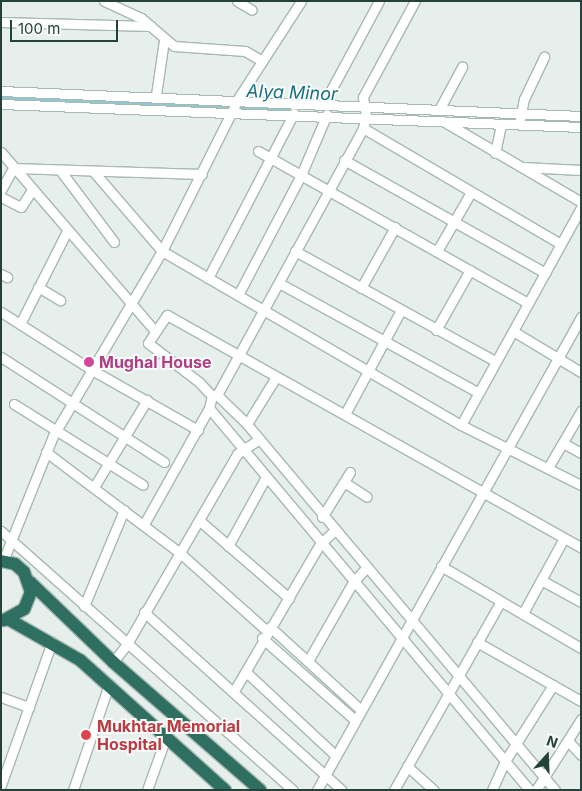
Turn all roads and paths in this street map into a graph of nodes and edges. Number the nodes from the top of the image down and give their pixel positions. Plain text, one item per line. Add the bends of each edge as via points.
1 (104, 1) edge
2 (237, 1) edge
3 (301, 1) edge
4 (379, 1) edge
5 (415, 1) edge
6 (252, 10) dead end
7 (1, 22) edge
8 (151, 26) junction
9 (164, 40) junction
10 (544, 57) dead end
11 (262, 61) junction
12 (462, 67) dead end
13 (1, 91) edge
14 (156, 96) junction
15 (237, 101) junction
16 (1, 104) edge
17 (322, 105) junction
18 (364, 106) junction
19 (440, 108) junction
20 (231, 112) junction
21 (294, 113) junction
22 (327, 114) junction
23 (366, 116) junction
24 (581, 116) edge
25 (520, 119) junction
26 (441, 120) junction
27 (501, 124) junction
28 (581, 127) edge
29 (363, 128) junction
30 (258, 151) dead end
31 (1, 152) edge
32 (494, 153) junction
33 (272, 159) junction
34 (344, 160) junction
35 (520, 167) junction
36 (14, 168) junction
37 (60, 170) junction
38 (581, 170) edge
39 (93, 171) junction
40 (202, 174) junction
41 (301, 175) junction
42 (329, 189) junction
43 (1, 190) edge
44 (32, 190) junction
45 (471, 192) junction
46 (1, 197) edge
47 (581, 202) edge
48 (581, 208) edge
49 (453, 221) junction
50 (395, 228) junction
51 (67, 231) junction
52 (114, 242) dead end
53 (561, 244) junction
54 (162, 250) junction
55 (295, 251) junction
56 (437, 251) junction
57 (470, 270) junction
58 (545, 273) junction
59 (208, 278) junction
60 (278, 283) junction
61 (38, 287) junction
62 (361, 288) junction
63 (238, 295) junction
64 (60, 300) dead end
65 (528, 303) junction
66 (130, 305) junction
67 (262, 310) junction
68 (401, 310) junction
69 (1, 312) edge
70 (581, 317) edge
71 (20, 324) junction
72 (436, 330) junction
73 (155, 331) junction
74 (512, 332) junction
75 (386, 340) junction
76 (239, 355) junction
77 (1, 357) edge
78 (558, 358) junction
79 (495, 361) junction
80 (92, 370) junction
81 (369, 372) junction
82 (581, 372) edge
83 (276, 377) junction
84 (477, 392) junction
85 (214, 396) junction
86 (147, 400) junction
87 (72, 403) junction
88 (14, 404) dead end
89 (209, 408) junction
90 (580, 412) edge
91 (345, 414) junction
92 (247, 424) junction
93 (461, 425) junction
94 (198, 430) junction
95 (56, 431) junction
96 (124, 437) junction
97 (259, 438) junction
98 (563, 443) junction
99 (509, 447) junction
100 (242, 448) junction
101 (46, 452) junction
102 (581, 453) edge
103 (164, 462) dead end
104 (108, 464) junction
105 (549, 466) junction
106 (350, 472) dead end
107 (266, 477) junction
108 (344, 482) junction
109 (143, 485) dead end
110 (581, 485) edge
111 (94, 487) junction
112 (482, 491) junction
113 (367, 497) dead end
114 (124, 510) junction
115 (322, 517) junction
116 (200, 521) junction
117 (144, 524) junction
118 (1, 531) edge
119 (334, 531) junction
120 (564, 538) junction
121 (12, 541) junction
122 (320, 544) junction
123 (228, 546) junction
124 (581, 548) edge
125 (180, 553) junction
126 (2, 560) edge
127 (441, 566) junction
128 (365, 569) junction
129 (541, 580) junction
130 (30, 582) junction
131 (353, 582) junction
132 (289, 598) junction
133 (501, 601) junction
134 (581, 602) edge
135 (84, 606) junction
136 (144, 612) junction
137 (523, 614) junction
138 (5, 620) edge
139 (411, 620) junction
140 (267, 632) junction
141 (402, 636) junction
142 (52, 642) junction
143 (477, 642) junction
144 (127, 644) junction
145 (581, 648) edge
146 (308, 661) junction
147 (114, 662) junction
148 (246, 672) junction
149 (459, 675) junction
150 (109, 684) junction
151 (553, 685) junction
152 (450, 691) junction
153 (234, 692) junction
154 (1, 697) edge
155 (581, 701) edge
156 (29, 707) junction
157 (361, 710) junction
158 (581, 719) edge
159 (355, 720) junction
160 (166, 737) junction
161 (568, 740) junction
162 (517, 746) junction
163 (1, 752) edge
164 (335, 755) junction
165 (581, 755) edge
166 (12, 756) junction
167 (504, 760) junction
168 (407, 766) junction
169 (325, 775) junction
170 (545, 778) junction
171 (1, 785) edge
172 (73, 790) edge
173 (147, 790) edge
174 (225, 790) edge
175 (260, 790) edge
176 (293, 790) edge
177 (317, 790) edge
178 (342, 790) edge
179 (394, 790) edge
180 (434, 790) edge
181 (492, 790) edge
182 (530, 790) edge
183 (536, 790) edge
184 (555, 790) edge

1 - 8 street
2 - 6 street
3 - 11 street
4 - 17 street
5 - 18 street via 364,97
7 - 8 street
8 - 9 street
9 - 11 street via 177,46 245,51
9 - 14 street
10 - 25 street
11 - 15 street
12 - 19 street
13 - 14 street
14 - 15 street
15 - 17 street
15 - 20 street
16 - 20 street
17 - 18 street
18 - 19 street
18 - 23 street
19 - 25 street
20 - 21 street
20 - 40 street
21 - 22 street
21 - 33 street
22 - 23 street
22 - 41 street
23 - 26 street
23 - 29 street
24 - 25 street
25 - 27 street
25 - 28 street
26 - 27 street
26 - 32 street
27 - 32 street
29 - 34 street
29 - 45 street
30 - 33 street
31 - 36 street
32 - 35 street
33 - 41 street
33 - 59 street
34 - 42 street
34 - 49 street
35 - 38 street
35 - 47 street
36 - 37 street
36 - 43 street
36 - 44 street
37 - 39 street
37 - 52 street
39 - 40 street
39 - 54 street
40 - 54 street
41 - 42 street
41 - 63 street
42 - 50 street
42 - 55 street
44 - 46 street via 21,207
44 - 51 street
45 - 49 street
45 - 53 street
48 - 53 street
49 - 56 street
49 - 58 street
50 - 56 street
50 - 62 street
51 - 61 street
51 - 66 street
53 - 58 street
54 - 59 street
54 - 66 street
55 - 60 street
55 - 62 street
56 - 57 street
57 - 65 street
57 - 72 street
58 - 65 street
59 - 63 street
60 - 67 street
60 - 75 street
61 - 64 street
61 - 71 street
62 - 68 street
63 - 67 street
65 - 74 street
66 - 73 street
66 - 80 street
67 - 76 street
67 - 81 street
68 - 72 street
68 - 75 street
69 - 71 street
70 - 78 street
71 - 80 street
72 - 79 street
73 - 76 street via 167,315
73 - 85 street via 148,345
74 - 78 street
74 - 79 street
75 - 81 street
75 - 84 street
76 - 83 street
76 - 85 street
77 - 87 street
78 - 82 street
78 - 99 street
79 - 84 street
80 - 86 street
80 - 87 street
81 - 91 street
81 - 93 street
83 - 91 street
83 - 92 street
84 - 93 street
85 - 89 street
85 - 92 street
86 - 94 street
86 - 96 street
87 - 95 street
87 - 96 street
88 - 95 street
89 - 94 street
89 - 100 street
90 - 98 street
91 - 112 street
92 - 97 street
93 - 99 street
94 - 117 street
95 - 101 street
95 - 104 street
96 - 103 street
96 - 104 street
97 - 100 street
97 - 115 street
98 - 102 street
98 - 105 street
99 - 105 street
99 - 112 street
100 - 107 street
100 - 116 street
101 - 111 street
101 - 121 street
104 - 109 street
104 - 111 street
105 - 110 street
106 - 108 street
107 - 122 street
107 - 123 street
108 - 113 street
108 - 115 street
111 - 114 street
112 - 120 street
112 - 127 street
114 - 117 street
114 - 135 street
115 - 119 street
116 - 123 street
116 - 125 street
117 - 125 street
118 - 121 street
119 - 122 street
119 - 128 street
120 - 124 street
120 - 129 street
121 - 126 street
121 - 135 street
122 - 131 street
122 - 132 street
123 - 132 street
125 - 136 street
125 - 140 street
126 - 130 highway via 20,568
127 - 133 street
127 - 139 street
128 - 131 street
128 - 139 street
129 - 134 street
129 - 137 street
130 - 138 highway via 29,601 24,609
130 - 147 highway
131 - 141 street
131 - 146 street
132 - 140 street
133 - 137 street
133 - 143 street
135 - 144 street
136 - 144 street
136 - 153 street
137 - 145 street
138 - 142 highway
139 - 141 street
139 - 149 street
140 - 146 street
140 - 148 street
140 - 159 street
141 - 152 street
141 - 157 street
142 - 150 highway
142 - 156 street
143 - 149 street
143 - 151 street
144 - 147 street
144 - 176 street
146 - 157 street
147 - 175 highway
148 - 153 street
148 - 164 street
149 - 152 street
149 - 162 street
150 - 160 highway
150 - 172 street
151 - 155 street
151 - 162 street
152 - 167 street
152 - 168 street
153 - 169 street
154 - 156 street
156 - 166 street
157 - 159 street
158 - 161 street
159 - 164 street
160 - 173 street
160 - 174 highway
161 - 165 street
161 - 170 street
162 - 167 street
162 - 170 street
163 - 166 street
164 - 169 street
166 - 171 street
167 - 181 street
167 - 182 street
168 - 179 street
168 - 180 street
169 - 177 street
169 - 178 street
170 - 183 street
170 - 184 street

